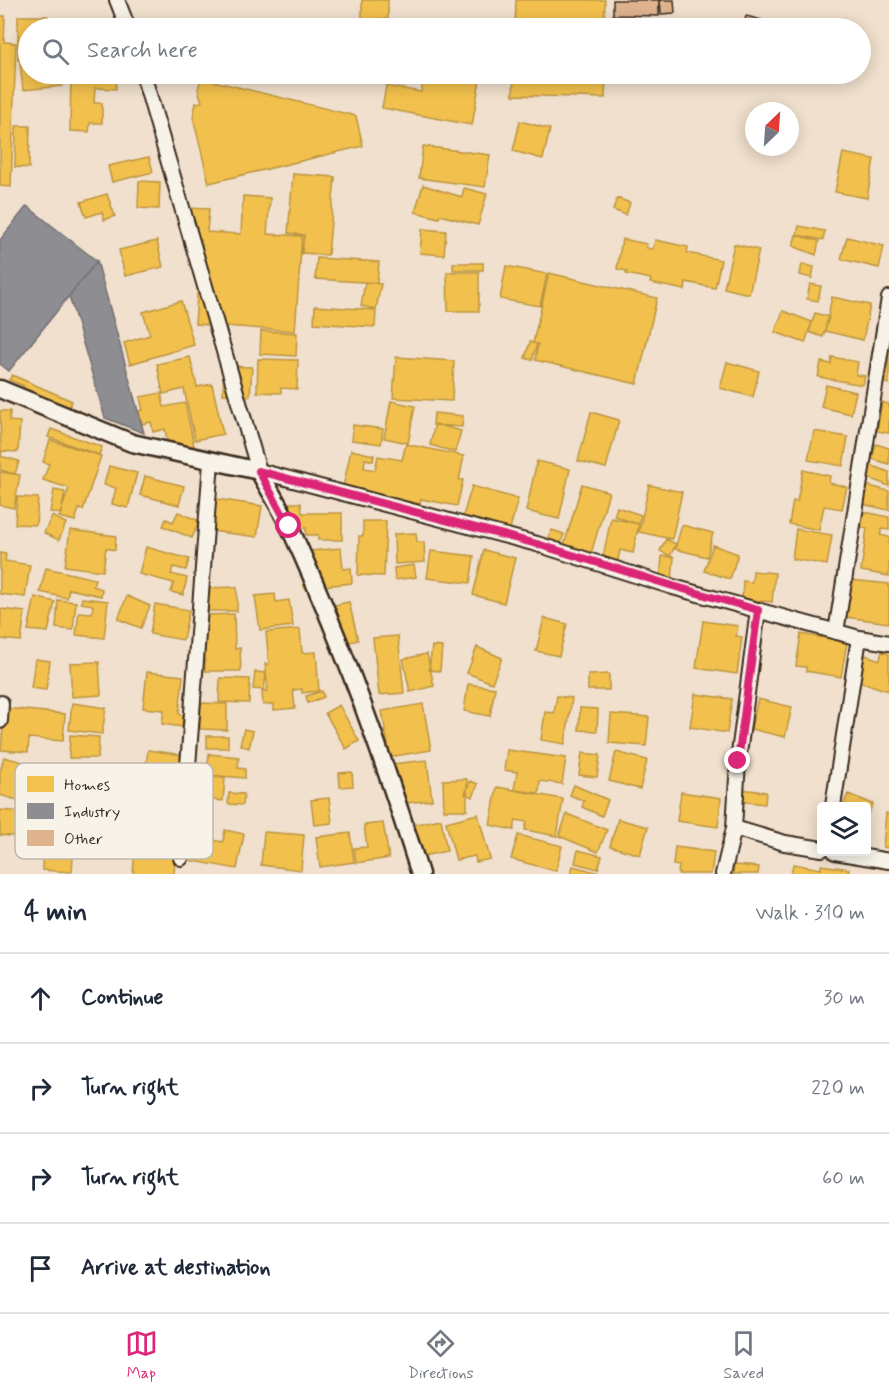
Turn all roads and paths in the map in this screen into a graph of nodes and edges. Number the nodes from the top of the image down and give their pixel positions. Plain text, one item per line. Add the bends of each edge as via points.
1 (117, 0) edge
2 (124, 18) edge
3 (146, 84) edge
4 (889, 298) edge
5 (0, 389) edge
6 (211, 462) junction
7 (259, 471) junction
8 (758, 610) junction
9 (836, 632) junction
10 (859, 638) junction
11 (889, 643) edge
12 (2, 703) dead end
13 (0, 721) edge
14 (188, 763) edge
15 (834, 802) edge
16 (734, 828) junction
17 (817, 848) edge
18 (859, 856) edge
19 (889, 861) edge
20 (420, 874) edge
21 (723, 874) edge

1 - 2 street
3 - 7 street
4 - 9 street
5 - 6 street via 132,443
6 - 7 street
6 - 14 street
7 - 8 street via 537,544
7 - 20 street via 289,526 345,660
8 - 9 street
8 - 16 street via 738,761
9 - 10 street
10 - 11 street
10 - 15 street
12 - 13 street
16 - 17 street
16 - 21 street
18 - 19 street

